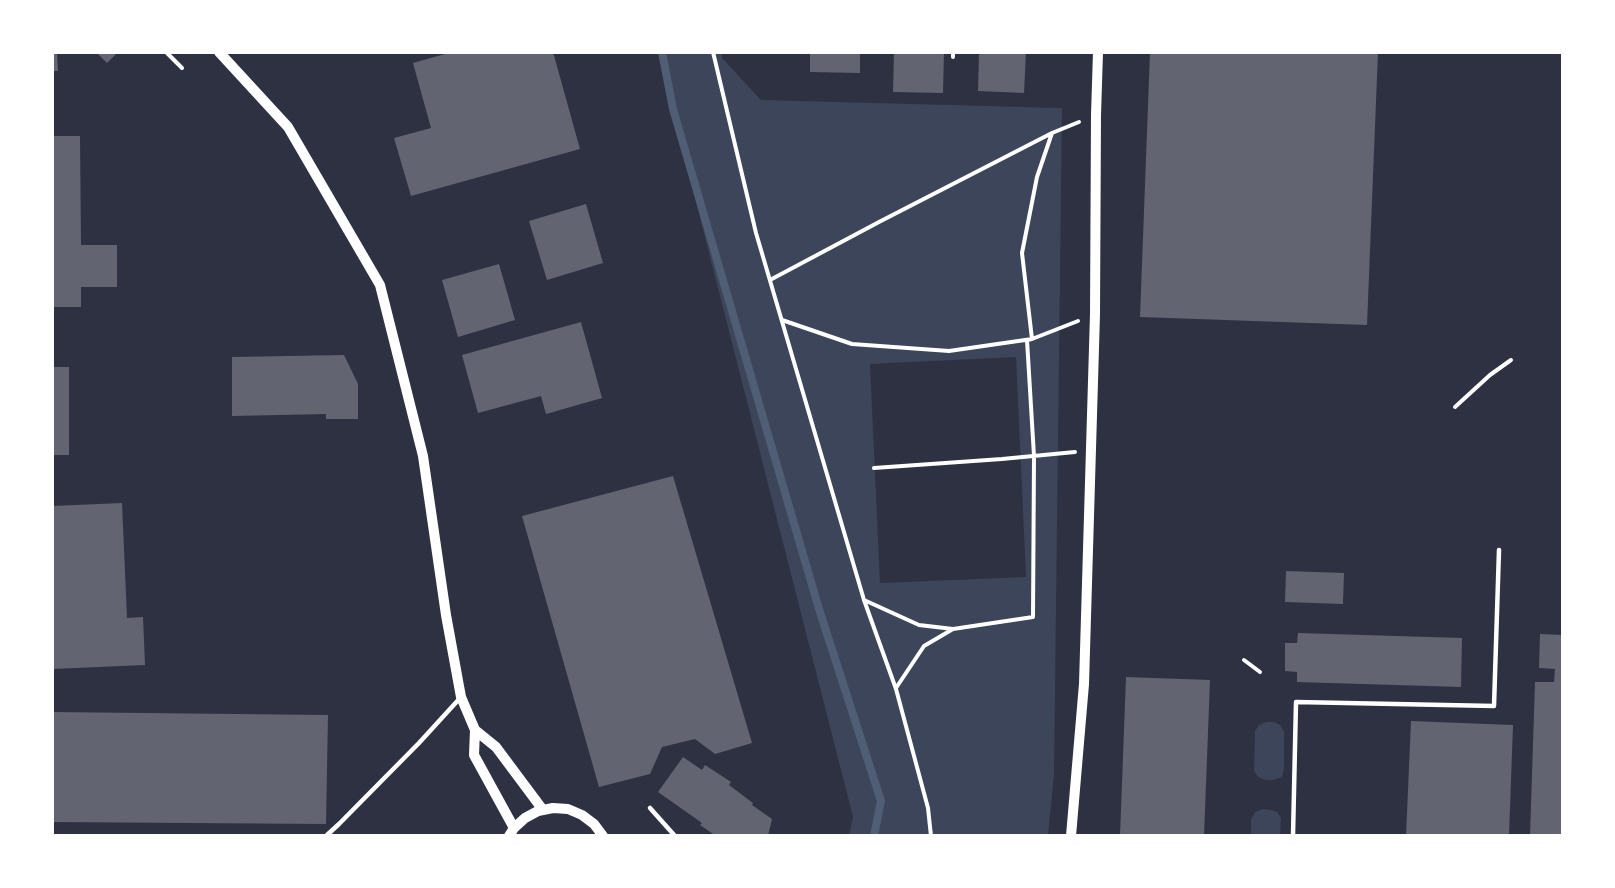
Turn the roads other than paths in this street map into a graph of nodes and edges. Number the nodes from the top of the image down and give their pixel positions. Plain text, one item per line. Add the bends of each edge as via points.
1 (219, 52) edge
2 (1098, 52) edge
3 (1499, 550) dead end
4 (461, 698) junction
5 (476, 730) junction
6 (650, 808) dead end
7 (543, 810) junction
8 (512, 832) edge
9 (326, 836) edge
10 (603, 836) edge
11 (675, 836) edge
12 (1071, 836) edge
13 (1293, 836) edge

1 - 4 street via 288,127 380,285 423,456
2 - 12 street via 1084,684
3 - 13 lane via 1494,706 1296,702
4 - 5 street
4 - 9 lane
5 - 7 street via 496,747
5 - 8 street via 474,755
6 - 11 lane
7 - 8 street via 525,818
7 - 10 street via 568,809 582,815

